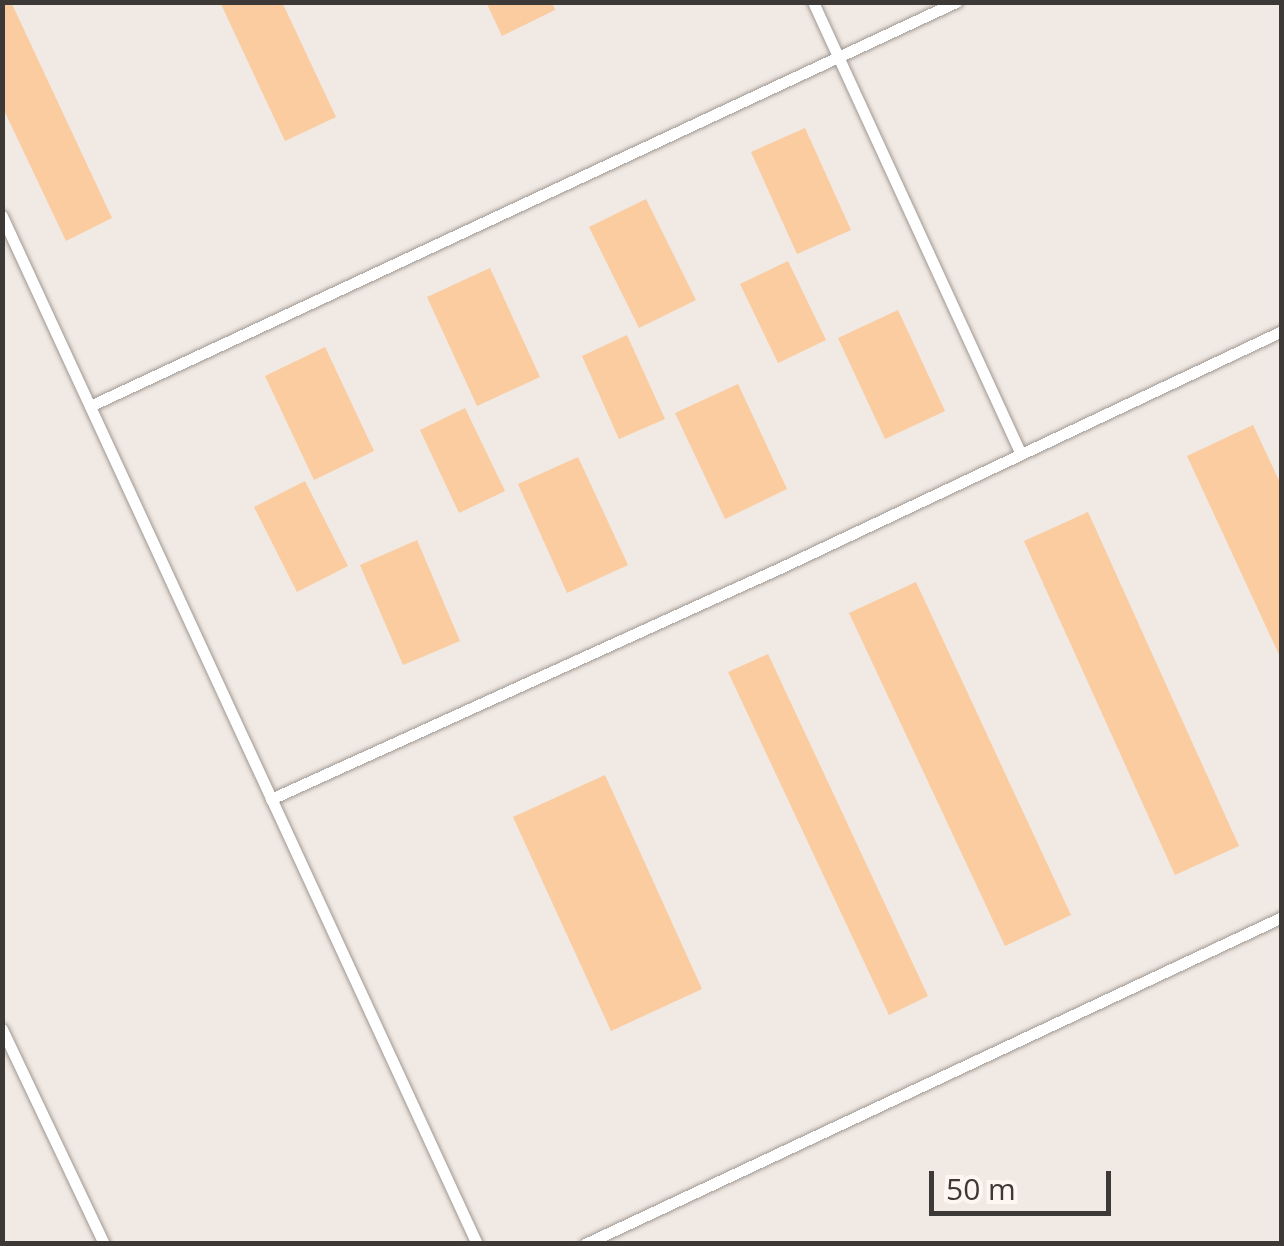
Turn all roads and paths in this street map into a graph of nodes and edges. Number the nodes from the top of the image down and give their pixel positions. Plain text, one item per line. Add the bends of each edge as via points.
1 (813, 2) edge
2 (956, 2) edge
3 (839, 57) junction
4 (2, 216) edge
5 (1282, 332) edge
6 (90, 406) junction
7 (1020, 452) junction
8 (271, 799) junction
9 (1282, 918) edge
10 (2, 1028) edge
11 (104, 1244) edge
12 (477, 1244) edge
13 (585, 1244) edge

1 - 3 lane
2 - 3 lane
3 - 6 lane
3 - 7 lane
4 - 6 lane
5 - 7 lane
6 - 8 lane
7 - 8 lane
8 - 12 lane
9 - 13 lane
10 - 11 lane

